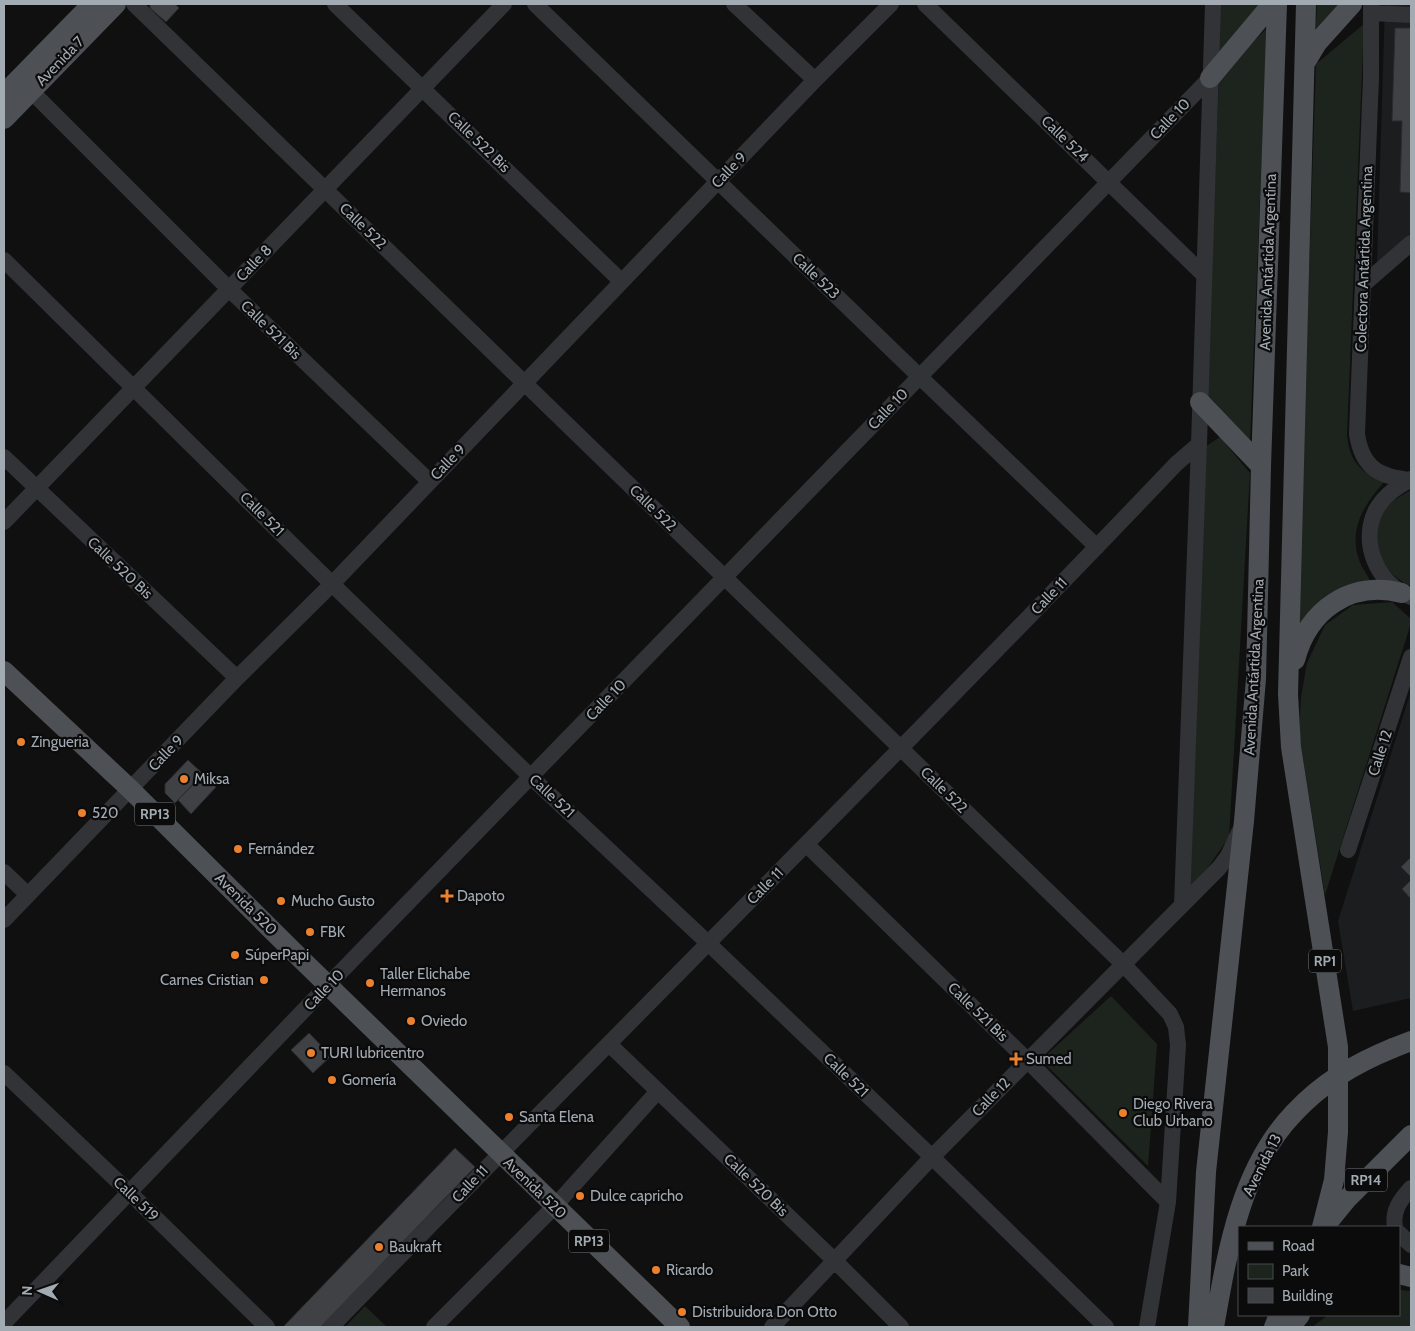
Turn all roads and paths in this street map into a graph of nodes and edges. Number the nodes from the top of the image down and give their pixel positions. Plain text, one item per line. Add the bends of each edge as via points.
1 (92, 4) edge
2 (116, 4) edge
3 (134, 4) edge
4 (335, 4) edge
5 (504, 4) edge
6 (535, 4) edge
7 (734, 4) edge
8 (891, 4) edge
9 (925, 4) edge
10 (1213, 4) edge
11 (1272, 4) edge
12 (1277, 4) edge
13 (1306, 4) edge
14 (1352, 4) edge
15 (1371, 8) edge
16 (1411, 15) edge
17 (1304, 65) junction
18 (1210, 78) junction
19 (815, 80) junction
20 (424, 88) junction
21 (31, 91) junction
22 (4, 94) edge
23 (4, 119) edge
24 (718, 181) junction
25 (1109, 182) junction
26 (325, 190) junction
27 (1411, 243) edge
28 (4, 260) edge
29 (1204, 275) junction
30 (622, 281) junction
31 (1364, 284) junction
32 (229, 289) junction
33 (919, 376) junction
34 (525, 383) junction
35 (134, 387) junction
36 (1200, 402) junction
37 (1199, 444) junction
38 (4, 456) edge
39 (1260, 466) junction
40 (1411, 479) edge
41 (428, 481) junction
42 (36, 488) junction
43 (4, 522) edge
44 (1098, 546) junction
45 (725, 578) junction
46 (332, 584) junction
47 (1407, 595) edge
48 (1411, 656) edge
49 (4, 671) edge
50 (237, 678) junction
51 (1288, 694) junction
52 (900, 748) junction
53 (531, 777) junction
54 (130, 789) junction
55 (1244, 820) junction
56 (807, 845) junction
57 (1348, 850) dead end
58 (4, 872) edge
59 (28, 895) junction
60 (1182, 905) junction
61 (4, 920) edge
62 (708, 943) junction
63 (1124, 965) junction
64 (328, 985) junction
65 (1411, 1041) edge
66 (609, 1044) junction
67 (1027, 1060) junction
68 (4, 1073) edge
69 (658, 1091) junction
70 (1411, 1136) edge
71 (499, 1153) junction
72 (932, 1157) junction
73 (1411, 1188) edge
74 (129, 1192) junction
75 (1168, 1202) junction
76 (554, 1206) junction
77 (1323, 1226) edge
78 (1324, 1226) edge
79 (1396, 1226) edge
80 (1400, 1231) edge
81 (1411, 1245) edge
82 (834, 1260) junction
83 (1299, 1316) edge
84 (4, 1323) edge
85 (268, 1327) edge
86 (331, 1327) edge
87 (434, 1327) edge
88 (680, 1327) edge
89 (772, 1327) edge
90 (901, 1327) edge
91 (1106, 1327) edge
92 (1146, 1327) edge
93 (1198, 1327) edge
94 (1214, 1327) edge
95 (1290, 1327) edge

1 - 22 main road, Avenida 7
2 - 21 main road, Avenida 7
3 - 26 street, Calle 522
4 - 20 street, Calle 522 Bis
5 - 20 street, Calle 8
6 - 24 street, Calle 523
7 - 19 street
8 - 19 street, Calle 9
9 - 25 street, Calle 524
10 - 18 street
11 - 18 main road
12 - 39 main road, Avenida Antártida Argentina
13 - 17 main road, Avenida Antártida Argentina
14 - 17 main road via 1317,44
15 - 16 street
15 - 31 street, Colectora Antártida Argentina
17 - 51 main road, Avenida Antártida Argentina
18 - 25 street, Calle 10
18 - 29 street
19 - 24 street, Calle 9
20 - 26 street, Calle 8
20 - 30 street, Calle 522 Bis
21 - 23 main road, Avenida 7
21 - 32 street, Calle 521 Bis
24 - 30 street, Calle 9
24 - 33 street, Calle 523
25 - 29 street, Calle 524
25 - 33 street, Calle 10
26 - 32 street, Calle 8
26 - 34 street, Calle 522
27 - 31 street
28 - 35 street, Calle 521
29 - 36 street
30 - 34 street, Calle 9
31 - 40 street, Colectora Antártida Argentina via 1356,434 1359,449 1366,462 1379,472 1392,478
32 - 35 street, Calle 8
32 - 41 street, Calle 521 Bis
33 - 44 street, Calle 523
33 - 45 street, Calle 10
34 - 41 street, Calle 9
34 - 45 street, Calle 522
35 - 42 street, Calle 8
35 - 46 street, Calle 521
36 - 37 street
36 - 39 main road
37 - 44 street, Calle 11
37 - 60 street
38 - 42 street, Calle 520 Bis
39 - 55 main road, Avenida Antártida Argentina via 1256,679
40 - 47 street via 1390,492 1376,510 1370,534 1372,557 1384,578
41 - 46 street, Calle 9
42 - 43 street, Calle 8
42 - 50 street, Calle 520 Bis
44 - 52 street, Calle 11
45 - 52 street, Calle 522
45 - 53 street, Calle 10
46 - 50 street, Calle 9
46 - 53 street, Calle 521
47 - 51 main road via 1373,590 1341,598 1328,606 1313,621 1300,643
48 - 57 street, Calle 12
49 - 54 main road, Avenida 520 / RP13
50 - 54 street, Calle 9
51 - 77 main road, Avenida Antártida Argentina / RP1 via 1291,747 1338,1047 1338,1132 1334,1180
52 - 56 street, Calle 11
52 - 63 street, Calle 522
53 - 62 street, Calle 521
53 - 64 street, Calle 10
54 - 59 street, Calle 9
54 - 64 main road, Avenida 520 / RP13
55 - 60 street, Calle 12 via 1228,856
55 - 93 main road, Avenida Antártida Argentina via 1206,1172
56 - 62 street, Calle 11
56 - 67 street, Calle 521 Bis
58 - 59 street
59 - 61 street, Calle 9
60 - 63 street, Calle 12
62 - 66 street, Calle 11
62 - 72 street, Calle 521
63 - 67 street, Calle 12
63 - 75 street, Calle 522 via 1170,1014 1176,1026 1178,1045
64 - 71 main road, Avenida 520 / RP13
64 - 74 street, Calle 10
65 - 94 main road, Avenida 13, bridge via 1344,1071 1311,1095 1269,1146 1237,1219
66 - 69 street, Calle 520 Bis
66 - 71 street, Calle 11
67 - 72 street, Calle 12
67 - 75 street, Calle 521 Bis
68 - 74 street, Calle 519
69 - 76 street
69 - 82 street, Calle 520 Bis
70 - 78 main road, RP14
71 - 76 main road, Avenida 520 / RP13
71 - 86 street, Calle 11
72 - 82 street, Calle 12
72 - 91 street, Calle 521
73 - 79 street via 1397,1206
74 - 84 street, Calle 10
74 - 85 street, Calle 519
75 - 92 street
76 - 87 street
76 - 88 main road, Avenida 520 / RP13
80 - 81 street
82 - 89 street, Calle 12
82 - 90 street, Calle 520 Bis
83 - 95 main road

